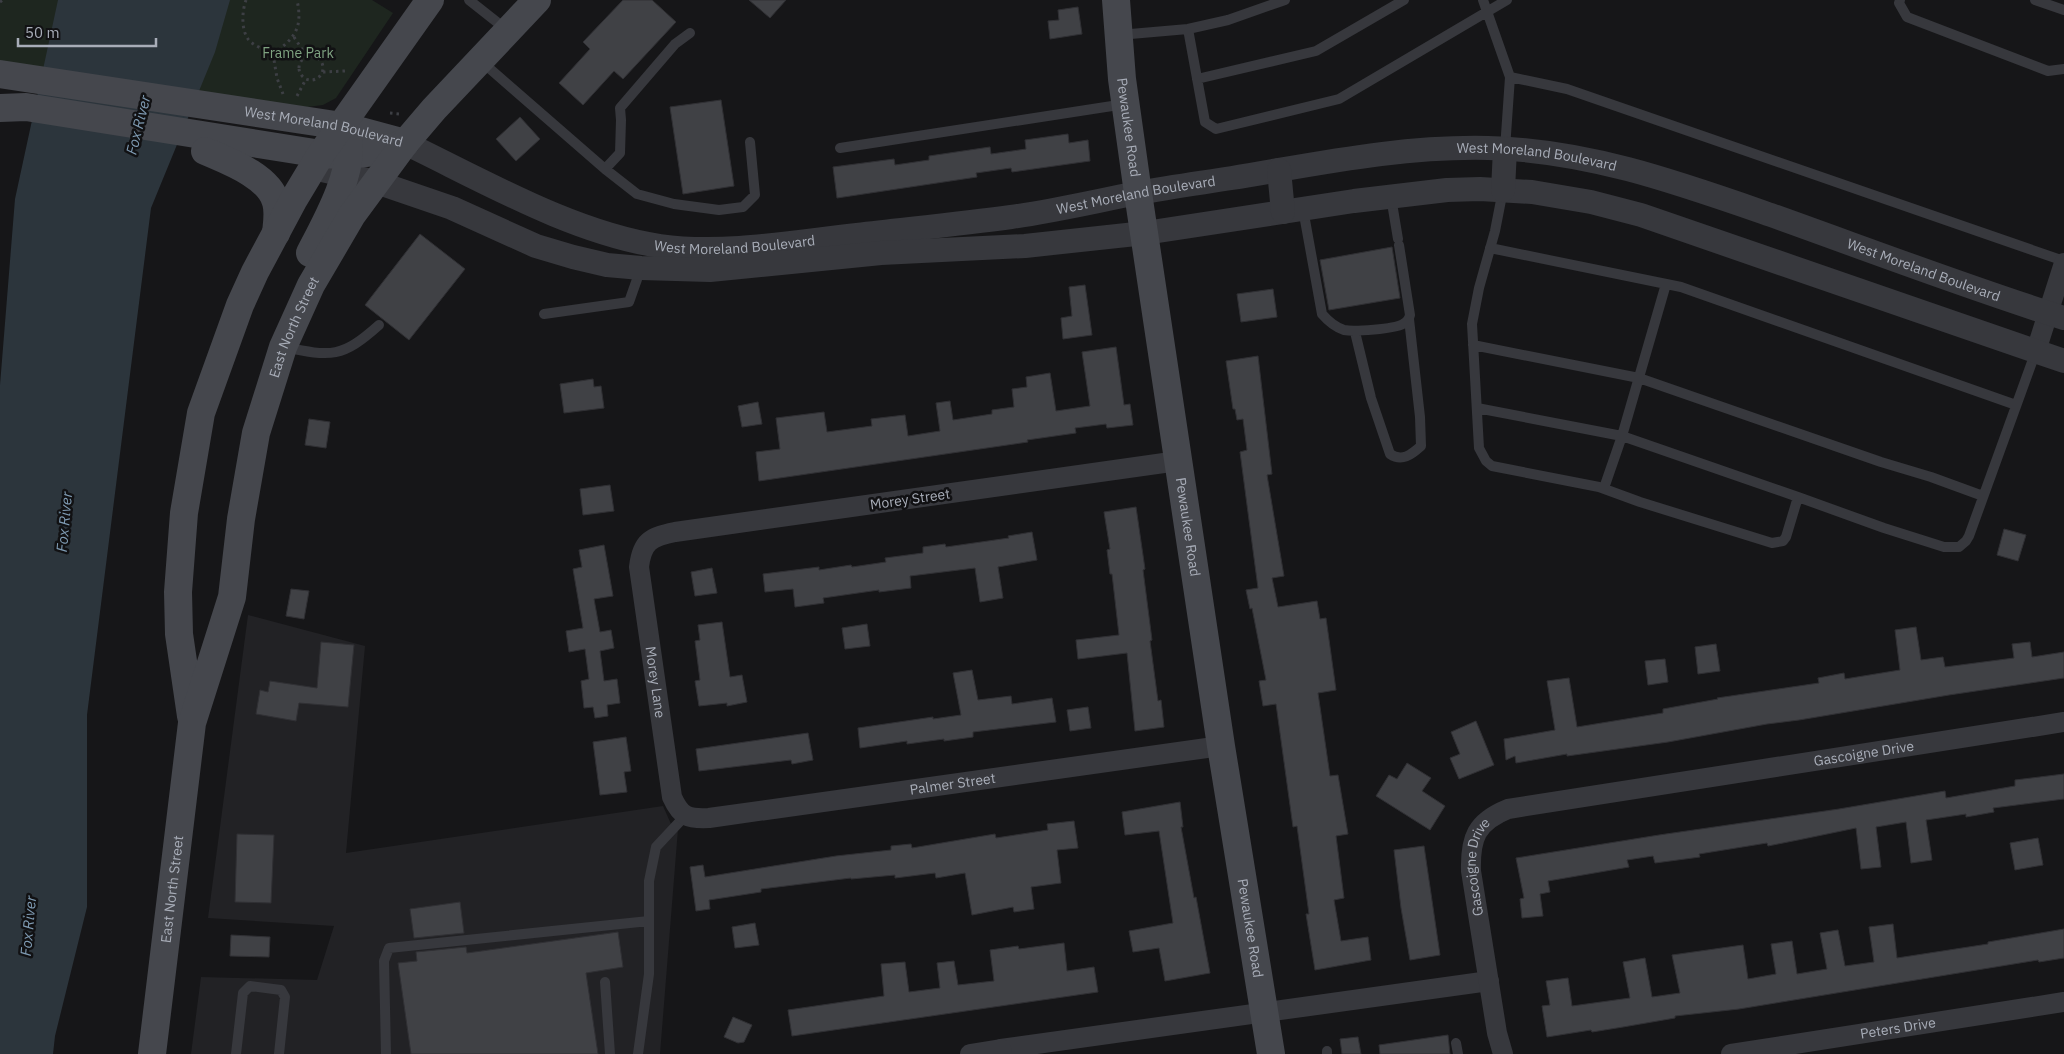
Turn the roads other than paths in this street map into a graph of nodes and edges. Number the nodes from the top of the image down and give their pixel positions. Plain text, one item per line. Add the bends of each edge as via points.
1 (430, 0) edge
2 (469, 0) edge
3 (537, 0) edge
4 (1116, 0) edge
5 (1285, 0) edge
6 (1404, 0) edge
7 (1483, 0) edge
8 (1506, 0) edge
9 (1900, 0) edge
10 (2035, 0) edge
11 (2064, 10) edge
12 (1486, 13) junction
13 (1188, 29) junction
14 (508, 31) junction
15 (690, 33) dead end
16 (1118, 36) junction
17 (480, 60) junction
18 (2064, 69) edge
19 (0, 74) edge
20 (1510, 77) junction
21 (1197, 79) junction
22 (1126, 104) junction
23 (12, 115) edge
24 (342, 126) junction
25 (750, 142) dead end
26 (206, 143) junction
27 (405, 143) junction
28 (840, 148) dead end
29 (1505, 149) junction
30 (317, 161) junction
31 (347, 166) junction
32 (605, 169) junction
33 (1279, 170) junction
34 (376, 182) junction
35 (1503, 190) junction
36 (1138, 193) junction
37 (1391, 197) junction
38 (1293, 210) junction
39 (276, 233) junction
40 (1145, 233) junction
41 (1490, 248) junction
42 (2064, 262) edge
43 (641, 268) junction
44 (1666, 284) junction
45 (544, 314) dead end
46 (2056, 316) edge
47 (1409, 319) junction
48 (379, 325) dead end
49 (1355, 332) junction
50 (1474, 345) junction
51 (283, 347) junction
52 (2036, 351) junction
53 (2064, 361) edge
54 (1639, 378) junction
55 (2016, 405) junction
56 (1476, 408) junction
57 (1622, 436) junction
58 (1178, 461) junction
59 (247, 483) junction
60 (1604, 488) junction
61 (1983, 496) junction
62 (1798, 497) junction
63 (645, 545) joint
64 (2064, 722) edge
65 (192, 723) junction
66 (1221, 746) junction
67 (685, 816) junction
68 (649, 921) junction
69 (1489, 981) junction
70 (604, 982) dead end
71 (2064, 1002) edge
72 (1265, 1012) junction
73 (1456, 1043) dead end
74 (1002, 1052) edge
75 (152, 1054) edge
76 (236, 1054) edge
77 (279, 1054) edge
78 (386, 1054) edge
79 (610, 1054) edge
80 (638, 1054) edge
81 (970, 1054) edge
82 (1271, 1054) edge
83 (1458, 1054) edge
84 (1503, 1054) edge
85 (1731, 1054) edge

1 - 24 main road, East North Street
2 - 14 lane
3 - 14 main road, East North Street
4 - 16 main road, Pewaukee Road
5 - 13 lane via 1228,20
6 - 21 lane via 1316,51
7 - 12 lane
8 - 12 lane
9 - 18 lane via 1907,17 2048,71
10 - 11 lane
12 - 20 lane
12 - 21 lane via 1339,99 1216,130 1205,122
13 - 16 lane
13 - 21 lane
14 - 17 main road, East North Street
15 - 32 lane via 675,44 620,108 620,153
16 - 22 main road, Pewaukee Road
17 - 27 main road, East North Street
17 - 32 lane
19 - 24 main road, West Moreland Boulevard
20 - 29 lane
20 - 42 lane via 1567,89
22 - 28 lane
22 - 36 main road, Pewaukee Road
23 - 26 main road
24 - 27 main road, West Moreland Boulevard
24 - 30 main road, East North Street
24 - 31 main road via 349,141
25 - 32 lane via 755,195 743,206 719,210 665,202 637,194
26 - 30 main road
26 - 39 main road via 257,178 270,191 276,202
27 - 31 main road
27 - 34 main road, East North Street
27 - 36 street, West Moreland Boulevard via 562,218 595,231 662,246 695,248 784,242 1013,217
29 - 33 street, West Moreland Boulevard via 1417,149
29 - 35 street
29 - 46 street, West Moreland Boulevard via 1548,153 1629,168
30 - 31 main road
30 - 39 main road, East North Street
31 - 34 street, West Moreland Boulevard
31 - 59 main road via 323,228 265,343 243,421
33 - 36 street, West Moreland Boulevard
33 - 38 street
34 - 43 street, West Moreland Boulevard via 452,208 536,246 607,265
34 - 51 main road, East North Street via 326,256
35 - 37 street, West Moreland Boulevard via 1447,190
35 - 41 lane
35 - 52 street, West Moreland Boulevard via 1591,202 1641,215
36 - 40 main road, Pewaukee Road
37 - 38 street, West Moreland Boulevard
37 - 47 lane
38 - 40 street, West Moreland Boulevard
38 - 49 lane via 1322,314 1329,322
39 - 65 main road, East North Street via 240,305 201,413 184,513 178,592 179,634
40 - 43 street, West Moreland Boulevard via 1025,246 890,252 710,270
40 - 58 main road, Pewaukee Road
41 - 44 lane
41 - 50 lane via 1472,324
42 - 46 street
43 - 45 lane via 629,302
44 - 54 lane
44 - 55 lane
46 - 52 street
47 - 49 lane via 1402,325
47 - 49 lane via 1418,393 1420,446 1406,457 1396,458 1390,454 1371,398
48 - 51 lane via 359,342 336,353
50 - 54 lane
50 - 56 lane
51 - 59 main road, East North Street via 256,433
52 - 53 street, West Moreland Boulevard
52 - 55 lane
54 - 57 lane
54 - 61 lane
55 - 61 lane
56 - 57 lane
56 - 60 lane via 1479,448 1492,466
57 - 60 lane
57 - 62 lane
58 - 63 street, Morey Street via 675,532 658,536
58 - 66 main road, Pewaukee Road
59 - 65 main road, East North Street via 232,597
60 - 62 lane via 1772,544 1786,536
61 - 62 lane via 1966,541 1959,547 1950,548
63 - 67 street, Morey Lane via 639,567 672,798
64 - 69 street, Gascoigne Drive via 1508,808 1485,821 1470,852
65 - 75 main road, East North Street
66 - 67 street, Palmer Street via 709,818
66 - 72 main road, Pewaukee Road
67 - 68 lane via 656,847 649,881
68 - 78 lane via 389,948 384,961
68 - 80 lane via 649,974
69 - 72 street
69 - 84 street
70 - 79 lane
71 - 85 street, Peters Drive
72 - 74 street
72 - 82 main road, Pewaukee Road
73 - 83 lane
74 - 81 street
76 - 77 lane via 243,993 250,986 281,990 285,998

